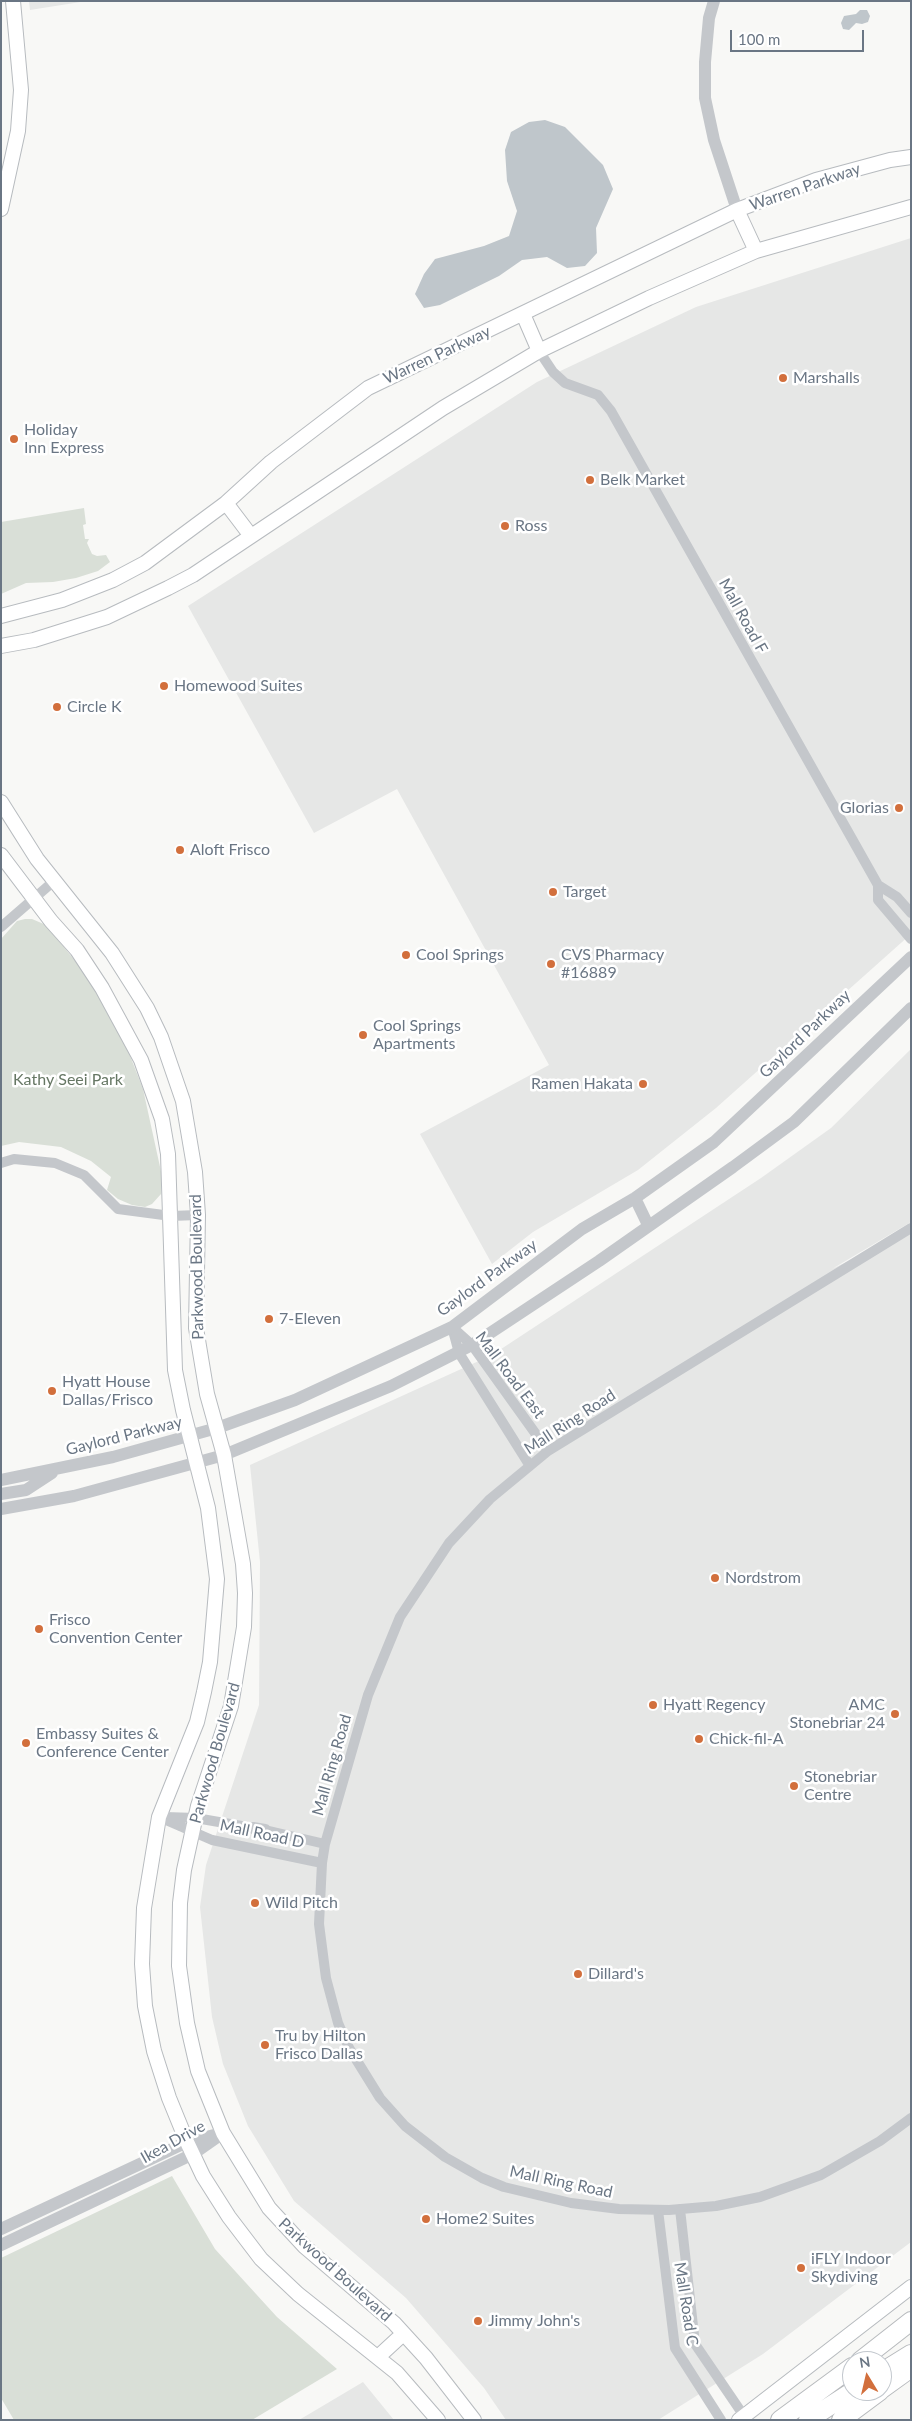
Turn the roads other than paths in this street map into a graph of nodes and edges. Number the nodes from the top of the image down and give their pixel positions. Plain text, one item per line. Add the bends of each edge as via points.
1 (13, 1) edge
2 (714, 1) edge
3 (911, 157) edge
4 (5, 178) edge
5 (911, 207) edge
6 (1, 209) edge
7 (737, 210) junction
8 (756, 251) junction
9 (523, 314) junction
10 (538, 351) junction
11 (226, 503) junction
12 (251, 536) junction
13 (1, 616) edge
14 (1, 646) edge
15 (1, 802) edge
16 (1, 855) edge
17 (54, 881) junction
18 (878, 885) junction
19 (33, 898) junction
20 (911, 913) edge
21 (1, 927) edge
22 (911, 939) edge
23 (911, 957) edge
24 (911, 1008) edge
25 (1, 1163) edge
26 (635, 1198) junction
27 (198, 1214) junction
28 (170, 1216) junction
29 (648, 1225) junction
30 (911, 1228) edge
31 (452, 1327) junction
32 (472, 1345) junction
33 (459, 1353) junction
34 (217, 1428) junction
35 (190, 1436) junction
36 (548, 1452) junction
37 (224, 1455) junction
38 (197, 1464) junction
39 (530, 1466) junction
40 (61, 1468) junction
41 (1, 1480) edge
42 (1, 1494) edge
43 (1, 1509) edge
44 (159, 1817) junction
45 (194, 1824) junction
46 (326, 1844) junction
47 (322, 1863) junction
48 (911, 2118) edge
49 (223, 2133) junction
50 (190, 2148) junction
51 (45, 2208) junction
52 (680, 2209) junction
53 (658, 2210) junction
54 (52, 2222) junction
55 (1, 2229) edge
56 (1, 2245) edge
57 (911, 2287) edge
58 (911, 2321) edge
59 (403, 2334) junction
60 (873, 2351) edge
61 (911, 2354) edge
62 (378, 2357) junction
63 (892, 2366) edge
64 (911, 2368) edge
65 (842, 2374) edge
66 (892, 2382) edge
67 (842, 2398) edge
68 (866, 2401) edge
69 (742, 2418) edge
70 (438, 2420) edge
71 (474, 2420) edge
72 (721, 2420) edge
73 (780, 2420) edge
74 (808, 2420) edge
75 (841, 2420) edge

1 - 4 main road via 21,90 18,131
2 - 7 street via 705,62 706,98 714,140
3 - 7 main road, Warren Parkway via 816,180
4 - 6 main road
5 - 8 main road
7 - 8 main road
7 - 9 main road, Warren Parkway
8 - 10 main road
9 - 10 main road
9 - 11 main road, Warren Parkway via 368,388 271,462
10 - 12 main road via 442,408
10 - 18 street, Mall Road F via 564,383 598,395 611,411
11 - 12 main road
11 - 13 main road, Warren Parkway via 167,549 113,580 40,607
12 - 14 main road via 193,574 107,617 34,640
15 - 17 main road, Parkwood Boulevard
16 - 19 main road, Parkwood Boulevard
17 - 19 street
17 - 27 main road, Parkwood Boulevard via 118,961 161,1037 183,1101 195,1172
18 - 20 street, Mall Road F via 898,896
18 - 22 street, Mall Road F via 878,900
19 - 21 street
19 - 28 main road, Parkwood Boulevard via 102,988 142,1060 162,1120
23 - 26 street, Gaylord Parkway via 714,1142
24 - 29 street via 794,1122
25 - 28 street via 14,1159 55,1163 84,1175 118,1209
26 - 29 street
26 - 31 street, Gaylord Parkway via 582,1229
27 - 28 street
27 - 34 main road, Parkwood Boulevard via 196,1328 207,1394
28 - 35 main road, Parkwood Boulevard via 175,1370
29 - 32 street
30 - 36 street, Mall Ring Road
31 - 32 street, Mall Road East
31 - 33 street, Mall Road East
31 - 34 street, Gaylord Parkway via 295,1400
32 - 33 street
32 - 36 street, Mall Road East
33 - 37 street via 392,1386
33 - 39 street, Mall Road East
34 - 35 street, Gaylord Parkway
34 - 37 main road, Parkwood Boulevard
35 - 38 main road, Parkwood Boulevard
35 - 40 street, Gaylord Parkway
36 - 39 street, Mall Ring Road
37 - 38 street
37 - 45 main road, Parkwood Boulevard via 243,1564 244,1627 231,1706
38 - 43 street via 74,1496
38 - 44 main road, Parkwood Boulevard via 208,1508 217,1579 211,1653 196,1722
39 - 46 street, Mall Ring Road via 490,1499 449,1543 400,1617 368,1695
40 - 41 street, Gaylord Parkway
40 - 42 street via 26,1490
44 - 45 street, Mall Road D
44 - 50 main road, Parkwood Boulevard via 144,1908 142,1964 145,2006 154,2051
45 - 46 street, Mall Road D via 259,1829
45 - 47 street, Mall Road D via 212,1840
45 - 49 main road, Parkwood Boulevard via 180,1904 179,1966 198,2071
46 - 47 street, Mall Ring Road
47 - 53 street, Mall Ring Road via 321,1947 338,2023 348,2048 369,2082 405,2126 454,2163 504,2187 571,2203 619,2210
48 - 52 street, Mall Ring Road via 880,2141 821,2175 753,2199
49 - 50 street, Ikea Drive
49 - 59 main road, Parkwood Boulevard via 269,2208 305,2247
50 - 51 street, Ikea Drive
50 - 54 street, Ikea Drive
50 - 62 main road, Parkwood Boulevard via 228,2217 261,2259 298,2294
51 - 54 street
51 - 55 street, Ikea Drive
52 - 53 street, Mall Ring Road
52 - 69 street, Mall Road C via 694,2344
53 - 72 street, Mall Road C via 675,2348
54 - 56 street, Ikea Drive
57 - 69 main road
58 - 60 highway
59 - 62 main road
59 - 71 main road, Parkwood Boulevard
61 - 63 highway
62 - 70 main road, Parkwood Boulevard via 398,2372
64 - 66 highway
65 - 73 highway
67 - 74 highway
68 - 75 highway

